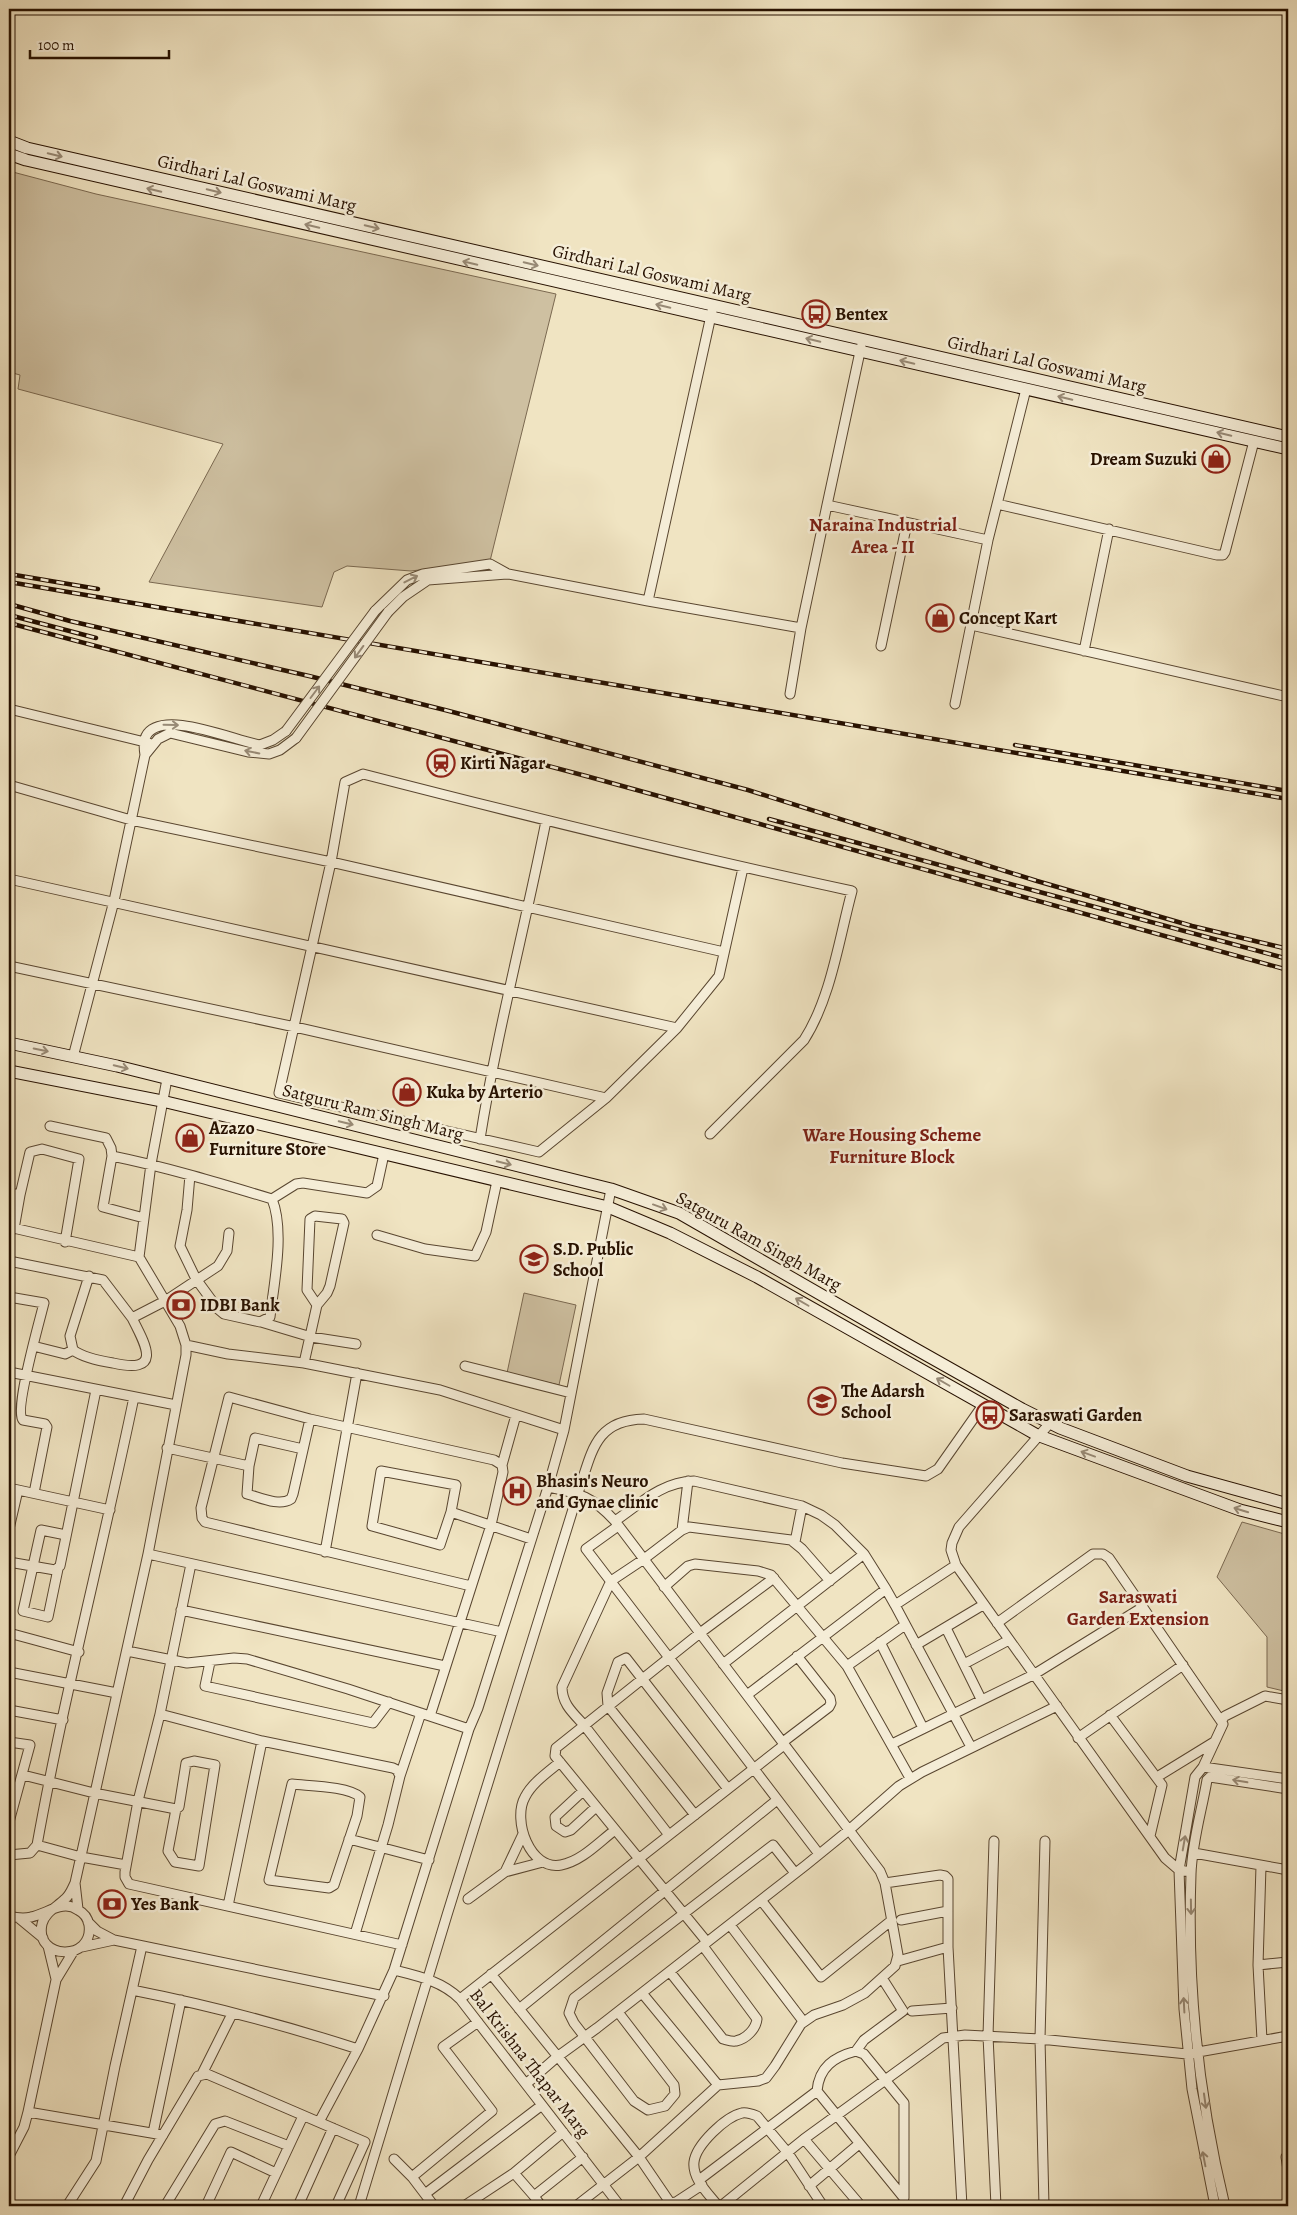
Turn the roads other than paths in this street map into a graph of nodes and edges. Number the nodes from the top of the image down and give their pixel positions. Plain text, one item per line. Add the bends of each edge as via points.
1 (9, 141) edge
2 (9, 154) edge
3 (713, 305) junction
4 (711, 317) junction
5 (862, 345) junction
6 (1026, 389) junction
7 (1288, 437) edge
8 (1262, 439) junction
9 (1288, 449) edge
10 (997, 504) junction
11 (827, 505) junction
12 (907, 523) junction
13 (1109, 529) junction
14 (988, 540) junction
15 (508, 574) junction
16 (648, 601) junction
17 (971, 625) junction
18 (801, 628) junction
19 (881, 646) dead end
20 (1084, 651) junction
21 (790, 694) dead end
22 (1288, 697) edge
23 (955, 704) dead end
24 (9, 708) edge
25 (144, 742) junction
26 (154, 744) junction
27 (144, 755) junction
28 (9, 785) edge
29 (131, 820) junction
30 (546, 821) junction
31 (331, 862) junction
32 (743, 868) junction
33 (9, 879) edge
34 (114, 901) junction
35 (529, 908) junction
36 (312, 945) junction
37 (724, 952) junction
38 (9, 966) edge
39 (92, 984) junction
40 (510, 990) junction
41 (295, 1027) junction
42 (677, 1028) junction
43 (9, 1043) edge
44 (73, 1057) junction
45 (9, 1071) edge
46 (491, 1071) junction
47 (167, 1079) junction
48 (279, 1093) junction
49 (606, 1098) junction
50 (162, 1101) junction
51 (276, 1106) junction
52 (50, 1126) dead end
53 (710, 1134) dead end
54 (480, 1139) junction
55 (384, 1154) junction
56 (112, 1156) junction
57 (150, 1164) junction
58 (190, 1175) junction
59 (497, 1181) junction
60 (611, 1189) junction
61 (9, 1193) edge
62 (20, 1195) junction
63 (272, 1198) junction
64 (608, 1207) junction
65 (144, 1218) junction
66 (11, 1228) edge
67 (229, 1233) dead end
68 (377, 1235) dead end
69 (65, 1242) junction
70 (139, 1257) junction
71 (9, 1261) edge
72 (89, 1276) junction
73 (196, 1280) junction
74 (9, 1297) edge
75 (165, 1301) junction
76 (317, 1305) junction
77 (132, 1318) junction
78 (260, 1322) junction
79 (311, 1337) junction
80 (356, 1344) dead end
81 (186, 1345) junction
82 (33, 1346) junction
83 (73, 1350) junction
84 (304, 1363) junction
85 (465, 1366) dead end
86 (9, 1372) edge
87 (357, 1373) junction
88 (26, 1376) junction
89 (96, 1390) junction
90 (571, 1393) junction
91 (134, 1397) junction
92 (983, 1404) junction
93 (176, 1405) junction
94 (516, 1415) junction
95 (310, 1419) junction
96 (1050, 1422) junction
97 (349, 1428) junction
98 (564, 1430) junction
99 (1037, 1435) junction
100 (168, 1448) junction
101 (303, 1449) junction
102 (213, 1458) junction
103 (502, 1465) junction
104 (249, 1466) junction
105 (688, 1481) junction
106 (548, 1487) junction
107 (13, 1489) edge
108 (34, 1493) junction
109 (578, 1493) junction
110 (73, 1502) junction
111 (1288, 1504) edge
112 (802, 1506) junction
113 (110, 1510) junction
114 (451, 1512) junction
115 (1288, 1522) edge
116 (616, 1524) junction
117 (490, 1525) junction
118 (9, 1529) edge
119 (682, 1530) junction
120 (66, 1535) junction
121 (531, 1539) junction
122 (795, 1542) junction
123 (325, 1552) junction
124 (148, 1554) junction
125 (864, 1554) junction
126 (644, 1559) junction
127 (9, 1562) edge
128 (191, 1564) junction
129 (956, 1565) junction
130 (34, 1566) junction
131 (58, 1569) junction
132 (774, 1578) junction
133 (830, 1581) junction
134 (611, 1583) junction
135 (471, 1586) junction
136 (664, 1587) junction
137 (886, 1589) junction
138 (895, 1604) junction
139 (983, 1605) junction
140 (798, 1607) junction
141 (1143, 1607) junction
142 (181, 1610) junction
143 (459, 1623) junction
144 (997, 1623) junction
145 (905, 1625) junction
146 (946, 1628) junction
147 (502, 1632) junction
148 (9, 1633) edge
149 (700, 1633) junction
150 (822, 1636) junction
151 (1009, 1640) junction
152 (880, 1642) junction
153 (916, 1645) junction
154 (127, 1651) junction
155 (79, 1652) junction
156 (797, 1656) junction
157 (668, 1658) junction
158 (170, 1659) junction
159 (210, 1662) junction
160 (723, 1664) junction
161 (964, 1664) junction
162 (1183, 1665) junction
163 (445, 1666) junction
164 (847, 1666) junction
165 (9, 1672) edge
166 (1033, 1675) junction
167 (642, 1679) junction
168 (72, 1684) junction
169 (117, 1693) junction
170 (747, 1695) junction
171 (982, 1699) junction
172 (1288, 1700) edge
173 (389, 1702) junction
174 (608, 1706) junction
175 (1057, 1706) junction
176 (9, 1710) edge
177 (953, 1712) junction
178 (160, 1714) junction
179 (425, 1714) junction
180 (1110, 1715) junction
181 (63, 1720) junction
182 (1220, 1721) junction
183 (584, 1725) junction
184 (923, 1728) junction
185 (469, 1729) junction
186 (1078, 1738) junction
187 (262, 1741) junction
188 (1216, 1741) junction
189 (9, 1742) edge
190 (784, 1744) junction
191 (892, 1744) junction
192 (971, 1747) junction
193 (560, 1762) junction
194 (1203, 1766) junction
195 (754, 1769) junction
196 (23, 1775) junction
197 (400, 1776) junction
198 (1157, 1777) junction
199 (1210, 1777) junction
200 (910, 1778) junction
201 (1288, 1779) edge
202 (49, 1781) junction
203 (728, 1788) junction
204 (1288, 1790) edge
205 (583, 1791) junction
206 (94, 1793) junction
207 (778, 1800) junction
208 (138, 1801) junction
209 (596, 1807) junction
210 (176, 1809) junction
211 (695, 1815) junction
212 (9, 1822) edge
213 (616, 1830) junction
214 (850, 1830) junction
215 (523, 1834) junction
216 (669, 1835) junction
217 (1150, 1836) junction
218 (349, 1839) junction
219 (994, 1841) dead end
220 (1045, 1841) dead end
221 (37, 1845) junction
222 (381, 1847) junction
223 (1194, 1853) junction
224 (819, 1854) junction
225 (9, 1855) edge
226 (80, 1857) junction
227 (639, 1859) junction
228 (429, 1860) junction
229 (543, 1862) junction
230 (126, 1865) junction
231 (1261, 1866) junction
232 (1179, 1870) junction
233 (1288, 1870) edge
234 (505, 1872) junction
235 (1191, 1872) junction
236 (795, 1874) junction
237 (75, 1883) junction
238 (885, 1883) junction
239 (664, 1890) junction
240 (468, 1900) dead end
241 (761, 1900) junction
242 (228, 1906) junction
243 (78, 1909) junction
244 (51, 1910) junction
245 (948, 1911) junction
246 (684, 1914) junction
247 (9, 1916) edge
248 (20, 1919) junction
249 (896, 1920) junction
250 (88, 1922) junction
251 (730, 1925) junction
252 (354, 1934) junction
253 (114, 1940) junction
254 (45, 1942) junction
255 (705, 1944) junction
256 (402, 1945) junction
257 (142, 1946) junction
258 (82, 1947) junction
259 (948, 1947) junction
260 (73, 1952) junction
261 (898, 1961) junction
262 (1288, 1962) edge
263 (1258, 1965) junction
264 (394, 1970) junction
265 (670, 1972) junction
266 (491, 1974) junction
267 (882, 1978) junction
268 (427, 1979) junction
269 (56, 1980) junction
270 (132, 1990) junction
271 (642, 1993) junction
272 (384, 1996) junction
273 (460, 1999) junction
274 (181, 2000) junction
275 (952, 2008) junction
276 (518, 2009) junction
277 (912, 2011) dead end
278 (618, 2012) junction
279 (232, 2014) junction
280 (804, 2021) junction
281 (478, 2022) junction
282 (953, 2036) junction
283 (988, 2036) junction
284 (1288, 2036) edge
285 (585, 2037) junction
286 (1040, 2039) junction
287 (1262, 2040) junction
288 (358, 2049) junction
289 (856, 2050) junction
290 (1198, 2052) junction
291 (1187, 2054) junction
292 (557, 2057) junction
293 (202, 2074) junction
294 (885, 2079) junction
295 (526, 2084) junction
296 (718, 2086) junction
297 (817, 2091) junction
298 (542, 2105) junction
299 (28, 2112) junction
300 (303, 2116) junction
301 (835, 2116) junction
302 (319, 2122) junction
303 (104, 2124) junction
304 (333, 2128) junction
305 (768, 2129) junction
306 (564, 2132) junction
307 (158, 2134) junction
308 (804, 2138) junction
309 (859, 2144) junction
310 (289, 2146) junction
311 (788, 2154) junction
312 (1288, 2155) edge
313 (9, 2156) edge
314 (583, 2157) junction
315 (639, 2157) junction
316 (394, 2159) dead end
317 (829, 2168) junction
318 (1288, 2170) edge
319 (276, 2173) junction
320 (514, 2173) junction
321 (412, 2177) junction
322 (701, 2182) junction
323 (604, 2185) junction
324 (809, 2186) junction
325 (424, 2194) junction
326 (534, 2196) junction
327 (67, 2206) edge
328 (124, 2206) edge
329 (165, 2206) edge
330 (206, 2206) edge
331 (261, 2206) edge
332 (298, 2206) edge
333 (336, 2206) edge
334 (359, 2206) edge
335 (434, 2206) edge
336 (464, 2206) edge
337 (541, 2206) edge
338 (576, 2206) edge
339 (620, 2206) edge
340 (720, 2206) edge
341 (823, 2206) edge
342 (861, 2206) edge
343 (962, 2206) edge
344 (996, 2206) edge
345 (1044, 2206) edge
346 (1215, 2206) edge
347 (1226, 2206) edge

1 -> 3 main road, Girdhari Lal Goswami Marg via 37,151
4 -> 2 main road, Girdhari Lal Goswami Marg
3 - 4 street
3 - 5 main road, Girdhari Lal Goswami Marg
5 -> 4 main road, Girdhari Lal Goswami Marg
4 - 16 street
6 -> 5 main road, Girdhari Lal Goswami Marg
5 - 8 main road, Girdhari Lal Goswami Marg
5 - 11 street
8 -> 6 main road, Girdhari Lal Goswami Marg
6 - 10 street
7 - 8 main road, Girdhari Lal Goswami Marg
8 - 9 main road, Girdhari Lal Goswami Marg
8 - 13 street via 1223,555
10 - 13 street
10 - 14 street
11 - 12 street
11 - 18 street
12 - 14 street
12 - 19 street
13 - 20 street
14 - 17 street
15 - 16 street
25 -> 15 street, bridge via 152,729 167,723 260,745 273,740 286,731 375,611 408,580 423,574 490,564
15 -> 26 street, bridge via 428,580 403,597 388,612 296,738 280,750 269,754 248,752 170,733 161,736
16 - 18 street
17 - 20 street
17 - 23 street
18 - 21 street
20 - 22 street
24 - 25 street
25 - 26 street
25 - 27 street
26 - 27 street
27 - 29 street
28 - 29 street
29 - 31 street
29 - 34 street
30 - 31 street via 363,774 345,782
30 - 32 street
30 - 35 street
31 - 35 street
31 - 36 street
32 - 37 street
32 - 53 street via 852,891 822,1006 814,1025 804,1040
33 - 34 street
34 - 36 street
34 - 39 street
35 - 37 street
35 - 40 street
36 - 40 street
36 - 41 street
37 - 42 street via 719,976
38 - 39 street
39 - 41 street
39 - 44 street
40 - 42 street
40 - 46 street
41 - 46 street
41 - 48 street
42 - 49 street
43 -> 44 main road, Satguru Ram Singh Marg
44 -> 47 main road, Satguru Ram Singh Marg
45 - 50 main road, Satguru Ram Singh Marg
46 - 49 street
46 - 54 street
47 - 50 street
47 - 51 main road, Satguru Ram Singh Marg
48 - 51 street
48 - 54 street
49 - 54 street via 538,1152
50 - 55 main road, Satguru Ram Singh Marg
50 - 57 street
51 -> 60 main road, Satguru Ram Singh Marg
52 - 56 street via 106,1138 112,1148
55 - 59 main road, Satguru Ram Singh Marg
55 - 63 street via 377,1186 367,1193 303,1183
56 - 57 street
56 - 65 street via 103,1207
57 - 58 street
57 - 65 street
58 - 63 street
58 - 73 street via 180,1246
59 - 64 main road, Satguru Ram Singh Marg
59 - 68 street via 486,1232 475,1256 425,1249
60 - 64 street
60 -> 96 main road, Satguru Ram Singh Marg via 679,1213
61 - 62 street
62 - 66 street
62 - 69 street via 30,1152 42,1149 79,1159
63 - 78 street via 278,1220 276,1263 270,1318
64 - 90 street
92 -> 64 main road, Satguru Ram Singh Marg via 757,1277 670,1233
65 - 70 street
66 - 69 street
67 - 73 street via 223,1260
69 - 70 street
70 - 75 street
71 - 72 street
72 - 77 street via 103,1280
72 - 83 street via 70,1336
73 - 75 street
73 - 78 street via 221,1312
74 - 82 street via 44,1303
75 - 77 street
75 - 81 street via 180,1326
76 - 76 street via 330,1286 344,1223 342,1219 315,1216 310,1219 307,1290
76 - 79 street
77 - 83 street via 146,1350 147,1356 142,1365 132,1367 108,1362
78 - 79 street
79 - 80 street
79 - 84 street
81 - 84 street via 228,1354
81 - 93 street
82 - 83 street via 65,1354
82 - 88 street
84 - 87 street
85 - 90 street
86 - 88 street
87 - 94 street via 440,1390
87 - 97 street
88 - 89 street
88 - 108 street via 20,1417 48,1427
89 - 91 street
89 - 110 street
90 - 98 street
91 - 93 street
91 - 113 street
92 - 99 main road, Satguru Ram Singh Marg
92 - 109 street via 938,1469 926,1476 842,1463 644,1419 622,1420 611,1426 596,1442
93 - 100 street
94 - 98 street
94 - 103 street
95 - 97 street
95 - 101 street
95 - 102 street via 229,1397
96 - 99 street
96 - 111 main road, Satguru Ram Singh Marg via 1187,1476
97 - 103 street via 494,1460
97 - 123 street
98 - 106 street
115 -> 99 main road, Satguru Ram Singh Marg via 1240,1510
99 - 129 street via 959,1527 951,1550
100 - 102 street
100 - 124 street
101 - 104 street via 255,1438
101 - 104 street via 293,1494 288,1502 247,1494
102 - 104 street
102 - 123 street via 202,1508 205,1522
103 - 117 street
105 - 112 street
105 - 116 street via 663,1488
105 - 119 street
106 - 109 street
106 - 121 street
107 - 108 street
107 - 118 street
108 - 110 street
109 - 116 street via 597,1502
109 - 268 street
110 - 113 street
110 - 120 street
112 - 122 street
112 - 125 street via 821,1514
113 - 155 street
114 - 114 street via 440,1545 372,1526 382,1471 456,1485
114 - 117 street
116 - 126 street
116 - 134 street via 586,1549
117 - 121 street
117 - 135 street
119 - 122 street via 689,1527
119 - 126 street
120 - 130 street via 41,1530
120 - 131 street
121 - 147 street
122 - 133 street
123 - 135 street
124 - 128 street
124 - 154 street
125 - 133 street
125 - 137 street
126 - 134 street
126 - 136 street
127 - 130 street
128 - 142 street
128 - 143 street
129 - 138 street
129 - 139 street
130 - 131 street
130 - 131 street via 23,1611 48,1617
132 - 136 street via 758,1570 695,1564 688,1566
132 - 140 street
132 - 149 street
133 - 140 street
134 - 157 street
134 - 183 street via 562,1687 562,1698
135 - 143 street
136 - 149 street
137 - 138 street
137 - 150 street
138 - 145 street
139 - 144 street
139 - 146 street
140 - 150 street
140 - 160 street
141 - 144 street via 1109,1558 1098,1553
141 - 162 street
141 - 166 street
142 - 158 street
142 - 163 street
143 - 147 street
143 - 163 street
144 - 151 street
145 - 152 street
145 - 153 street
146 - 153 street
146 - 161 street
147 - 185 street
148 - 155 street
149 - 157 street
149 - 160 street
150 - 156 street
150 - 164 street
151 - 161 street
151 - 166 street
152 - 164 street
152 - 184 street
153 - 177 street
154 - 158 street
154 - 169 street
155 - 168 street
156 - 170 street
156 - 190 street via 831,1703
157 - 167 street
157 - 195 street
158 - 159 street via 186,1664
158 - 178 street
159 - 173 street via 246,1659
159 - 173 street via 205,1686 373,1723
160 - 170 street
161 - 171 street
162 - 180 street
162 - 182 street
163 - 179 street
164 - 191 street
165 - 168 street
166 - 171 street
166 - 175 street
167 - 174 street
167 - 174 street via 626,1658 618,1662 607,1693
167 - 203 street
168 - 169 street
168 - 181 street
169 - 206 street
170 - 190 street
171 - 177 street
172 - 182 street via 1265,1696
173 - 179 street
174 - 183 street
174 - 211 street
175 - 186 street
175 - 192 street
176 - 181 street
177 - 184 street
177 - 192 street
178 - 187 street
178 - 208 street
179 - 185 street
179 - 197 street
180 - 186 street
180 - 198 street
181 - 202 street
182 - 188 street via 1222,1728
183 - 193 street via 554,1750
183 - 216 street
184 - 191 street
185 - 228 street
186 - 217 street
187 - 197 street via 393,1768
187 - 242 street
188 - 194 street
188 - 198 street
189 - 196 street via 30,1745
190 - 195 street
190 - 214 street
191 - 200 street
192 - 200 street
193 - 205 street
193 - 215 street via 525,1797 519,1812
194 - 199 street
194 - 201 street
232 -> 194 street via 1194,1783
195 - 203 street
195 - 207 street
196 - 202 street
196 - 212 street
197 - 222 street
198 - 217 street via 1162,1788
204 -> 199 street
199 - 223 street
200 - 214 street
202 - 206 street
202 - 221 street
203 - 211 street
205 - 209 street
205 - 209 street via 555,1816 556,1826 565,1832 571,1830
206 - 208 street
206 - 226 street
207 - 224 street
207 - 239 street
208 - 210 street
208 - 230 street
209 - 213 street
210 - 210 street via 186,1763 194,1761 215,1765 199,1866 175,1862 168,1851
211 - 216 street
213 - 227 street
213 - 229 street via 579,1858 560,1866
214 - 224 street
214 - 238 street
215 - 229 street via 529,1848
215 - 234 street
216 - 227 street
217 - 232 street via 1165,1858
218 - 218 street via 360,1807 360,1797 356,1793 292,1784 269,1880 329,1888 334,1885
218 - 222 street
219 - 283 street
220 - 286 street
221 - 225 street via 30,1853
221 - 226 street
222 - 228 street
222 - 252 street
223 - 231 street
223 - 235 street
224 - 236 street
226 - 230 street
226 - 237 street
227 - 239 street
227 - 266 street
228 - 256 street
229 - 234 street
230 - 242 street via 125,1877 129,1884
231 - 233 street
231 - 263 street
232 - 235 street
291 -> 232 street
234 - 240 street
235 -> 290 street via 1193,1988
236 - 241 street
236 - 246 street via 773,1845
237 - 243 street
237 - 244 street via 66,1899
238 - 245 street via 945,1876
238 - 249 street
239 - 246 street
239 - 276 street
241 - 249 street via 821,1977
241 - 251 street
242 - 252 street
243 - 244 street via 65,1905
243 - 250 street
244 - 248 street
244 - 254 street via 42,1922
245 - 249 street
245 - 259 street
246 - 255 street
246 - 285 street via 574,1998 569,2013
247 - 248 street
248 - 254 street
249 - 261 street
250 - 253 street
250 - 258 street via 88,1935
251 - 255 street
251 - 280 street
252 - 256 street
253 - 257 street
253 - 258 street
254 - 260 street via 59,1953
254 - 269 street
255 - 265 street
255 - 265 street via 757,2020 752,2032 735,2041 723,2039
256 - 264 street
257 - 270 street
257 - 272 street
258 - 260 street
259 - 261 street
259 - 275 street
260 - 269 street
261 - 267 street
262 - 263 street
263 - 287 street
264 - 268 street, Bal Krishna Thapar Marg
264 - 272 street
265 - 271 street
266 - 273 street
266 - 276 street
267 - 280 street via 856,1999 814,2014
267 - 289 street via 903,2011 864,2040
268 - 273 street, Bal Krishna Thapar Marg via 451,1990
268 - 334 street
269 - 299 street
270 - 274 street
270 - 303 street
271 - 278 street
271 - 296 street
272 - 288 street
273 - 281 street, Bal Krishna Thapar Marg
274 - 279 street
274 - 307 street
275 - 277 street
275 - 282 street
276 - 292 street
278 - 285 street
278 - 285 street via 674,2085 674,2094 665,2106 648,2110 634,2102
279 - 288 street via 300,2030
279 - 293 street
280 - 296 street via 766,2078
281 - 295 street, Bal Krishna Thapar Marg
281 - 321 street via 443,2047 492,2111
282 - 283 street
282 - 294 street via 936,2042
282 - 343 street
283 - 286 street
283 - 344 street
284 - 287 street
285 - 292 street
286 - 291 street
286 - 345 street
287 - 290 street
288 - 302 street
289 - 294 street via 864,2054
289 - 297 street via 826,2067 818,2077
290 - 291 street
290 -> 347 street
346 -> 291 street
292 - 295 street
292 - 315 street
293 - 300 street
293 - 307 street
294 - 301 street
294 - 309 street via 904,2103 904,2198
295 - 298 street, Bal Krishna Thapar Marg
296 - 315 street
297 - 301 street
297 - 305 street
298 - 306 street, Bal Krishna Thapar Marg
298 - 325 street
299 - 303 street
299 - 313 street via 24,2128
300 - 302 street
300 - 310 street
301 - 308 street
301 - 309 street
302 - 304 street
303 - 307 street
303 - 327 street via 96,2161
304 - 332 street
304 - 333 street via 364,2142
305 - 311 street
305 - 322 street
305 - 322 street via 750,2113 735,2116 720,2126 696,2155 694,2163
306 - 314 street, Bal Krishna Thapar Marg
306 - 320 street
307 - 328 street
308 - 311 street
308 - 317 street
309 - 317 street
310 - 319 street
310 - 329 street via 220,2121 215,2124
311 - 324 street
311 - 340 street
312 - 318 street
314 - 323 street, Bal Krishna Thapar Marg
314 - 326 street
315 - 322 street via 671,2203
315 - 323 street
316 - 321 street
317 - 324 street
317 - 342 street
319 - 330 street via 231,2152
319 - 331 street
320 - 326 street
320 - 336 street
321 - 325 street
322 - 340 street
323 - 338 street
323 - 339 street, Bal Krishna Thapar Marg
324 - 341 street
325 - 335 street
326 - 337 street

